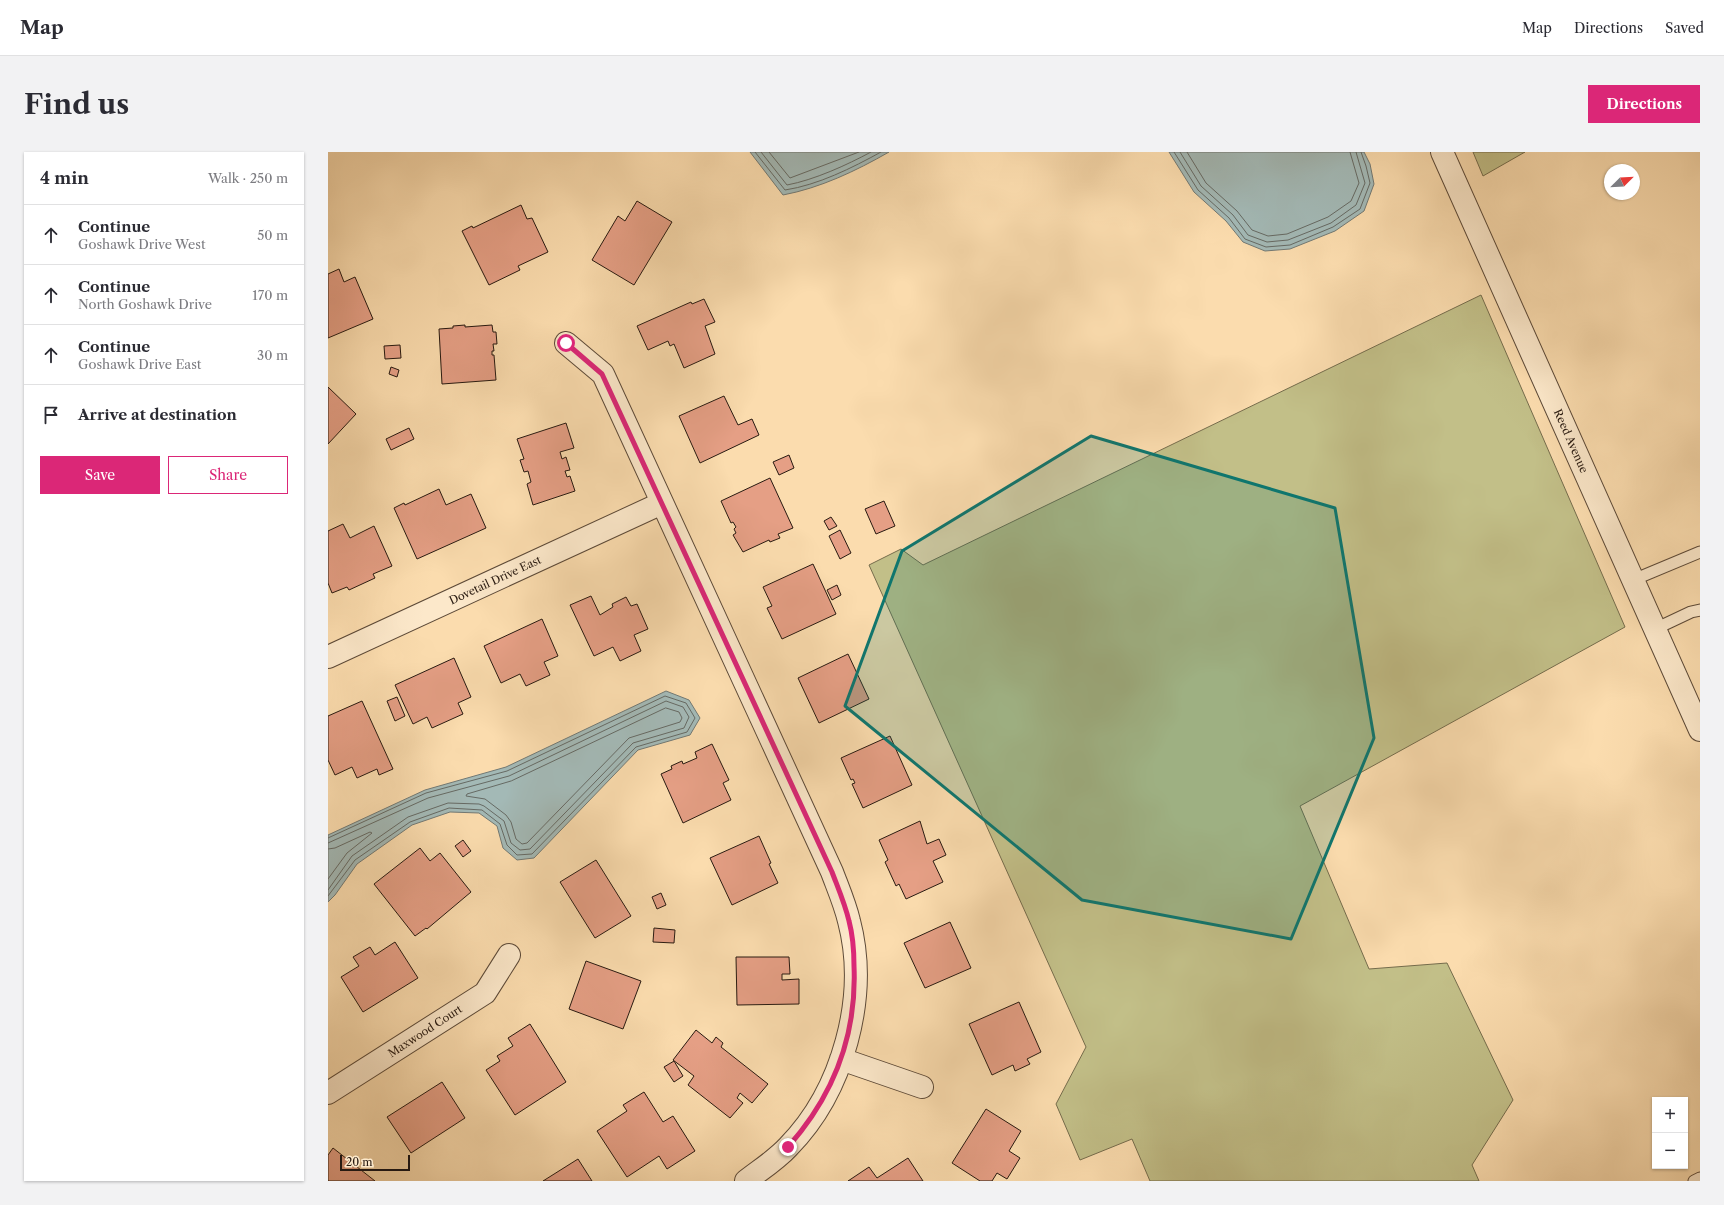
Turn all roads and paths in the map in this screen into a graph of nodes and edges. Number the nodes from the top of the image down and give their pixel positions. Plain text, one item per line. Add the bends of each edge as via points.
1 (1442, 152) edge
2 (566, 343) dead end
3 (662, 503) junction
4 (1700, 552) edge
5 (1633, 580) junction
6 (1700, 610) edge
7 (1655, 629) junction
8 (328, 657) edge
9 (1700, 730) edge
10 (508, 955) dead end
11 (841, 1059) junction
12 (922, 1086) dead end
13 (328, 1093) edge
14 (1700, 1178) edge
15 (746, 1181) edge
16 (1694, 1181) edge

1 - 5 street, Reed Avenue
2 - 3 street via 602,374
3 - 8 street, Dovetail Drive East
3 - 11 street via 841,896 854,946 855,990 851,1026
4 - 5 lane
5 - 7 street, Reed Avenue
6 - 7 lane
7 - 9 street, Reed Avenue
10 - 13 street, Maxwood Court via 485,993
11 - 12 street
11 - 15 street via 834,1079 804,1129 771,1163
14 - 16 lane

